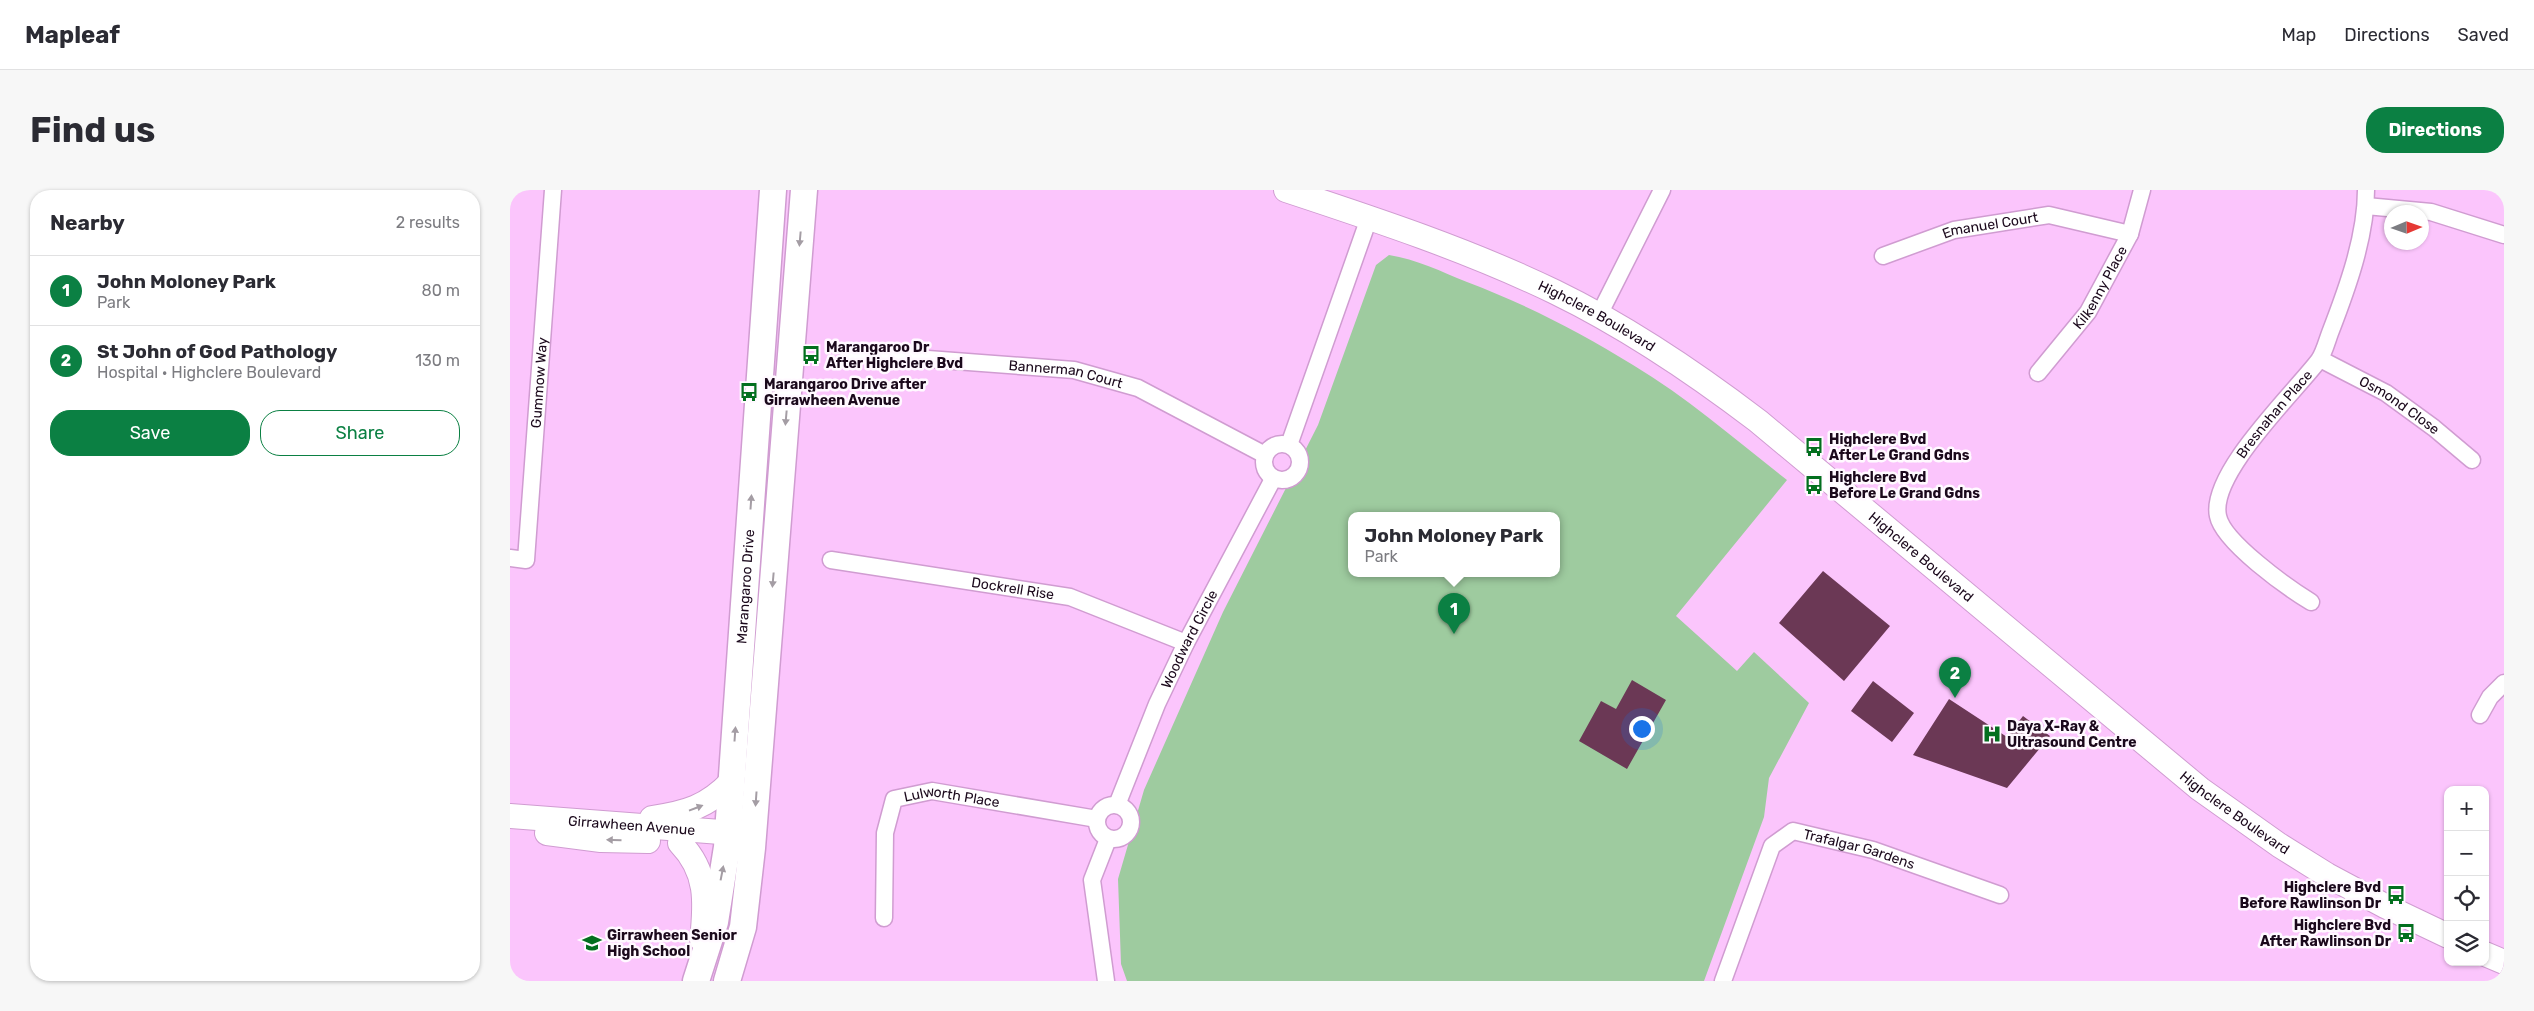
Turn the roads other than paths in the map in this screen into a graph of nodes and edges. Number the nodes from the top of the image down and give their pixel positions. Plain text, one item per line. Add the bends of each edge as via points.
1 (553, 190) edge
2 (773, 190) edge
3 (804, 190) edge
4 (1286, 190) edge
5 (1662, 190) edge
6 (2142, 190) edge
7 (2366, 190) edge
8 (2366, 206) junction
9 (1369, 218) junction
10 (2130, 234) junction
11 (2504, 235) edge
12 (1883, 256) dead end
13 (1599, 315) junction
14 (848, 353) dead end
15 (2320, 359) junction
16 (2038, 373) dead end
17 (1289, 445) junction
18 (1265, 456) junction
19 (2472, 460) dead end
20 (1274, 478) junction
21 (510, 558) edge
22 (831, 560) dead end
23 (2311, 602) dead end
24 (1186, 643) junction
25 (2504, 682) edge
26 (2480, 715) dead end
27 (731, 782) junction
28 (1117, 805) junction
29 (510, 816) edge
30 (1097, 819) junction
31 (614, 824) junction
32 (510, 830) edge
33 (1108, 839) junction
34 (740, 840) junction
35 (680, 843) junction
36 (2000, 895) dead end
37 (884, 918) dead end
38 (2444, 934) edge
39 (2489, 956) edge
40 (2504, 962) edge
41 (697, 976) edge
42 (727, 981) edge
43 (1106, 981) edge
44 (1723, 981) edge

1 - 21 street, Gummow Way via 526,560
27 -> 2 main road, Marangaroo Drive
3 -> 34 main road, Marangaroo Drive
4 - 9 street, Highclere Boulevard
5 - 13 street
6 - 10 street, Kilkenny Place
7 - 8 street, Bresnahan Place
8 - 11 street via 2430,212
8 - 15 street, Bresnahan Place via 2347,289
9 - 13 street, Highclere Boulevard via 1520,276
9 - 17 street
10 - 12 street, Emanuel Court via 2049,215 1954,230
10 - 16 street, Kilkenny Place via 2088,312
13 - 38 street, Highclere Boulevard via 1690,370 1758,421 2113,718 2235,815 2327,874
14 - 18 street, Bannerman Court via 1074,370 1138,388
15 - 19 street, Osmond Close via 2386,393
15 - 23 street, Bresnahan Place via 2262,424 2220,492 2217,505 2222,528 2231,538 2288,589
17 - 18 street via 1274,446
17 - 20 street via 1300,456 1299,472 1287,480
18 - 20 street via 1265,469
20 - 24 street, Woodward Circle
22 - 24 street, Dockrell Rise via 1070,596
24 - 28 street, Woodward Circle via 1157,704
25 - 26 street
31 -> 27 street via 690,810 709,802
27 - 34 main road, Marangaroo Drive
28 - 30 street via 1104,808
28 - 33 street via 1129,814 1130,829 1121,839
29 - 31 street, Girrawheen Avenue
30 - 33 street via 1099,831
30 - 37 street, Lulworth Place via 932,791 894,799 885,832
31 - 34 street, Girrawheen Avenue
35 -> 32 street, Girrawheen Avenue via 601,840
33 - 43 street via 1092,880
34 - 35 street, Girrawheen Avenue
41 -> 34 main road, Marangaroo Drive
34 - 42 main road, Marangaroo Drive via 743,927
35 - 41 street via 693,856 702,879 704,918
36 - 44 street, Trafalgar Gardens via 1873,850 1793,831 1772,846
39 - 40 street

